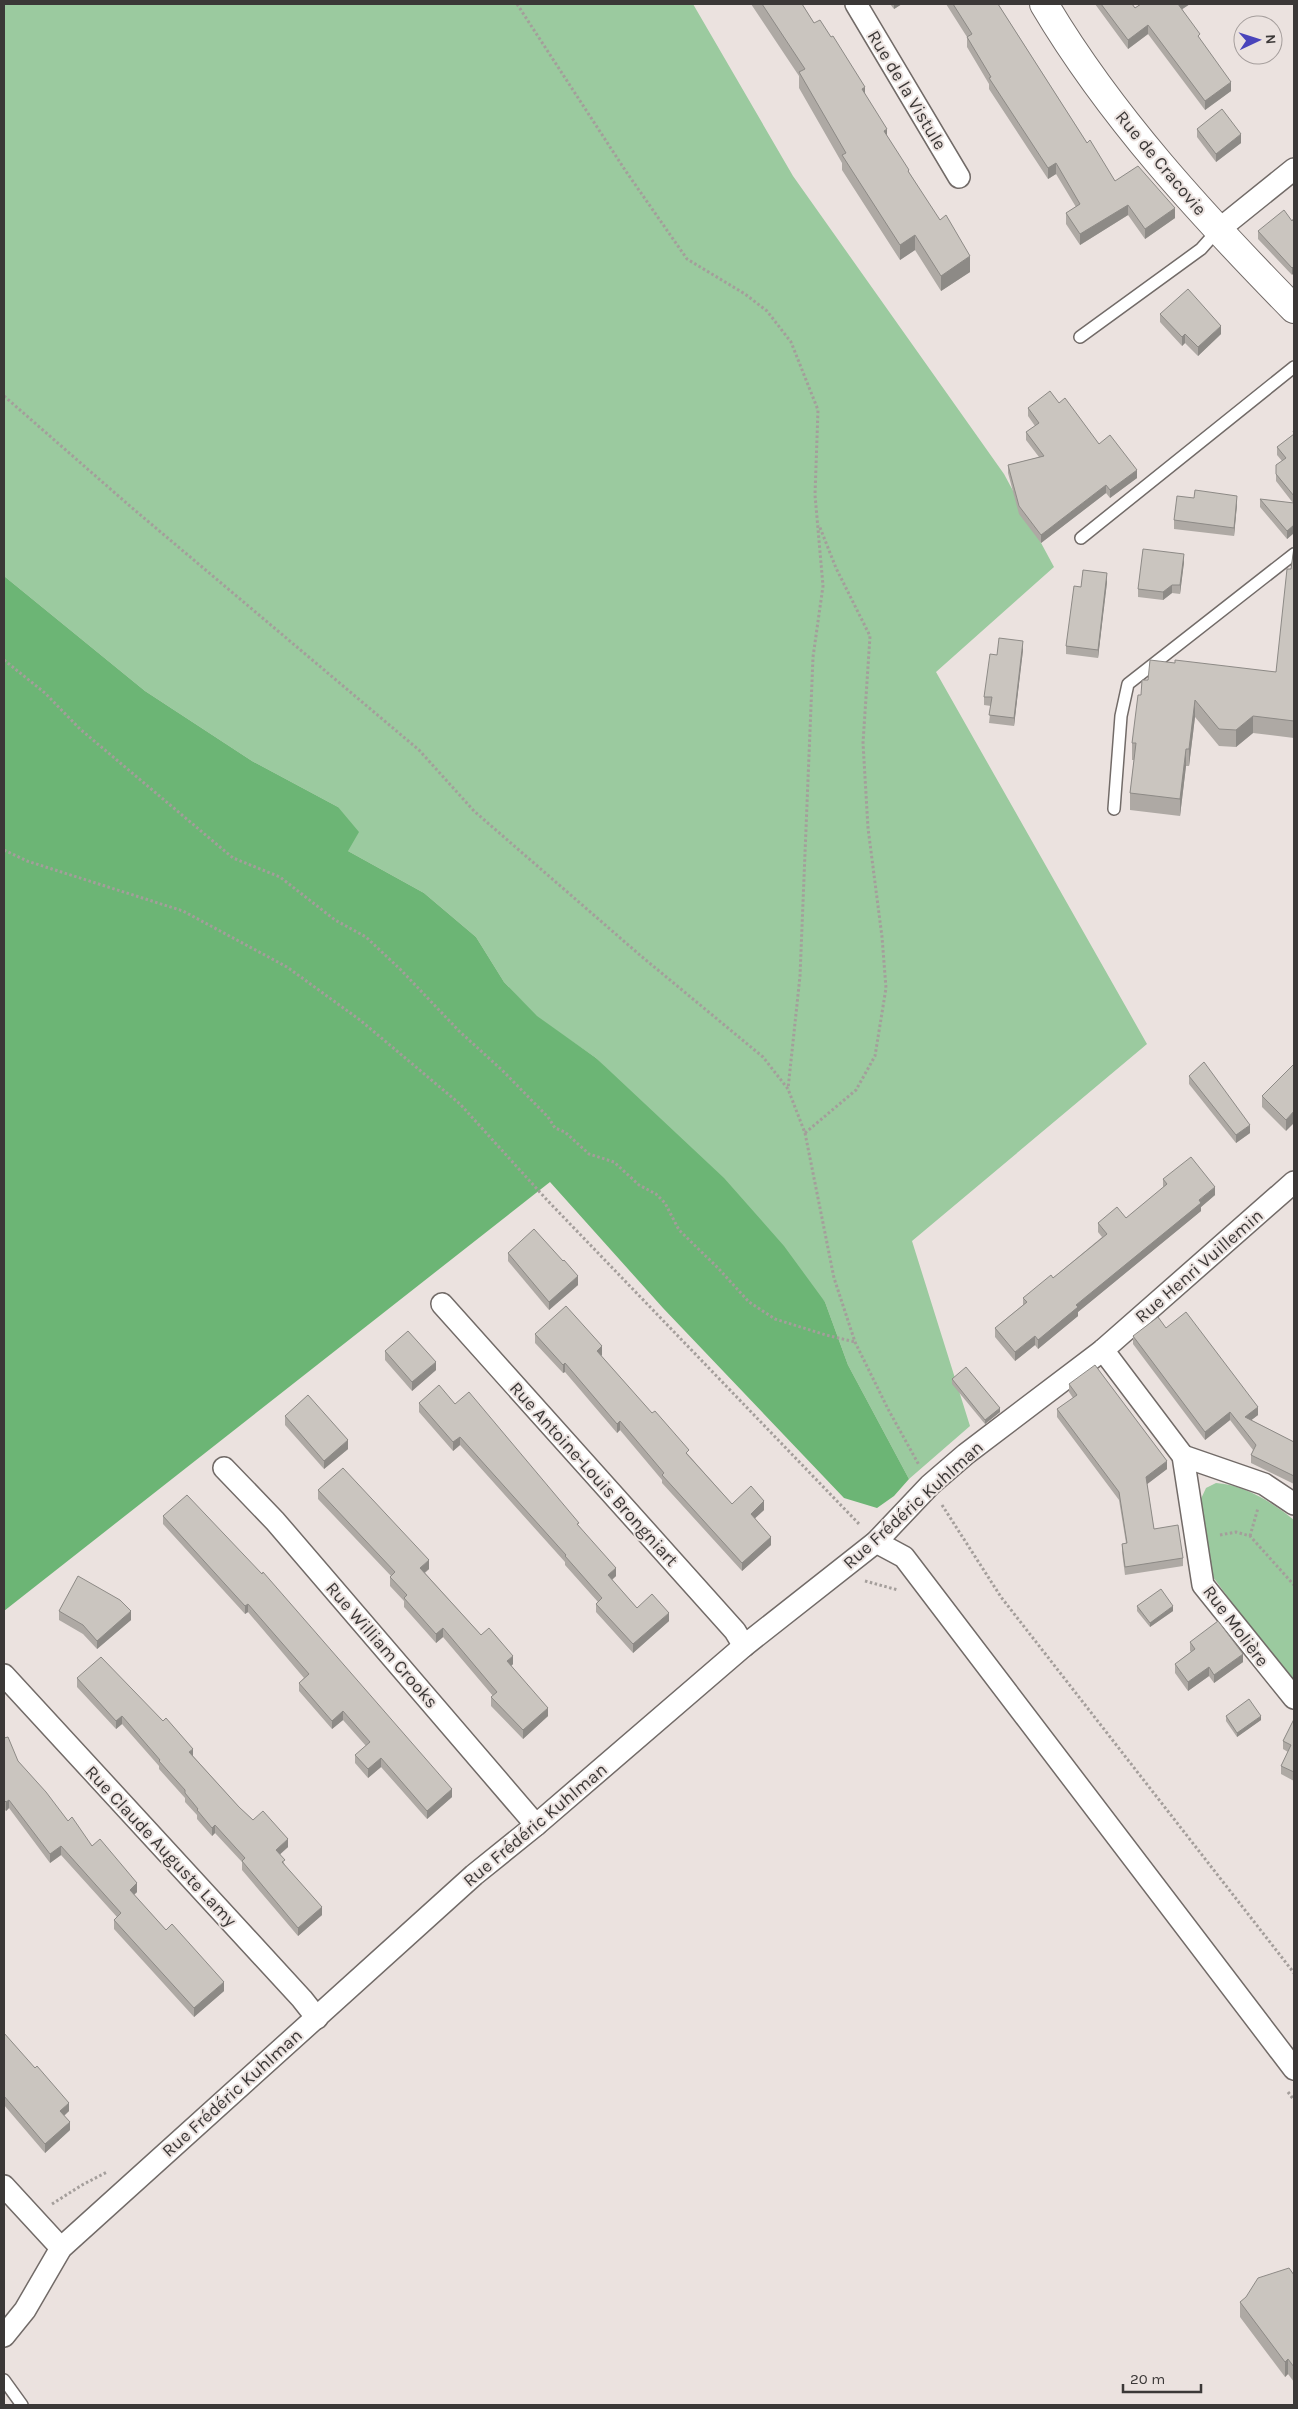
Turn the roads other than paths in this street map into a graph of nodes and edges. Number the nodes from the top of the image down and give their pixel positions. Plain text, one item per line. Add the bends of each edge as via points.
1 (856, 4) edge
2 (1044, 4) edge
3 (1294, 169) edge
4 (959, 176) dead end
5 (1217, 231) junction
6 (1294, 309) edge
7 (1080, 337) dead end
8 (1294, 367) edge
9 (1081, 538) dead end
10 (1294, 554) edge
11 (1114, 809) dead end
12 (1294, 1182) edge
13 (442, 1304) dead end
14 (1103, 1350) junction
15 (1183, 1456) junction
16 (224, 1468) dead end
17 (1294, 1504) edge
18 (876, 1542) junction
19 (744, 1646) junction
20 (4, 1675) edge
21 (1294, 1698) edge
22 (536, 1825) junction
23 (317, 2018) junction
24 (1288, 2076) edge
25 (4, 2186) edge
26 (60, 2248) junction
27 (4, 2336) edge
28 (4, 2380) edge
29 (22, 2405) edge

1 - 4 street, Rue de la Vistule
2 - 5 street, Rue de Cracovie via 1064,39 1126,123
3 - 5 street
5 - 6 street, Rue de Cracovie
5 - 7 lane via 1201,248
8 - 9 lane
10 - 11 lane via 1128,684 1121,716
12 - 14 street, Rue Henri Vuillemin
13 - 19 street, Rue Antoine-Louis Brongniart via 728,1624
14 - 15 street, Rue Molière
14 - 18 street, Rue Frédéric Kuhlman via 966,1454 930,1485
15 - 17 street via 1264,1484
15 - 21 street, Rue Molière via 1203,1586
16 - 22 street, Rue William Crooks via 275,1521
18 - 19 street, Rue Frédéric Kuhlman
18 - 24 street via 904,1557
19 - 22 street, Rue Frédéric Kuhlman
20 - 23 street, Rue Claude Auguste Lamy
22 - 23 street, Rue Frédéric Kuhlman via 474,1875
23 - 26 street, Rue Frédéric Kuhlman
25 - 26 street
26 - 27 street, Rue Frédéric Kuhlman via 25,2310
28 - 29 lane

